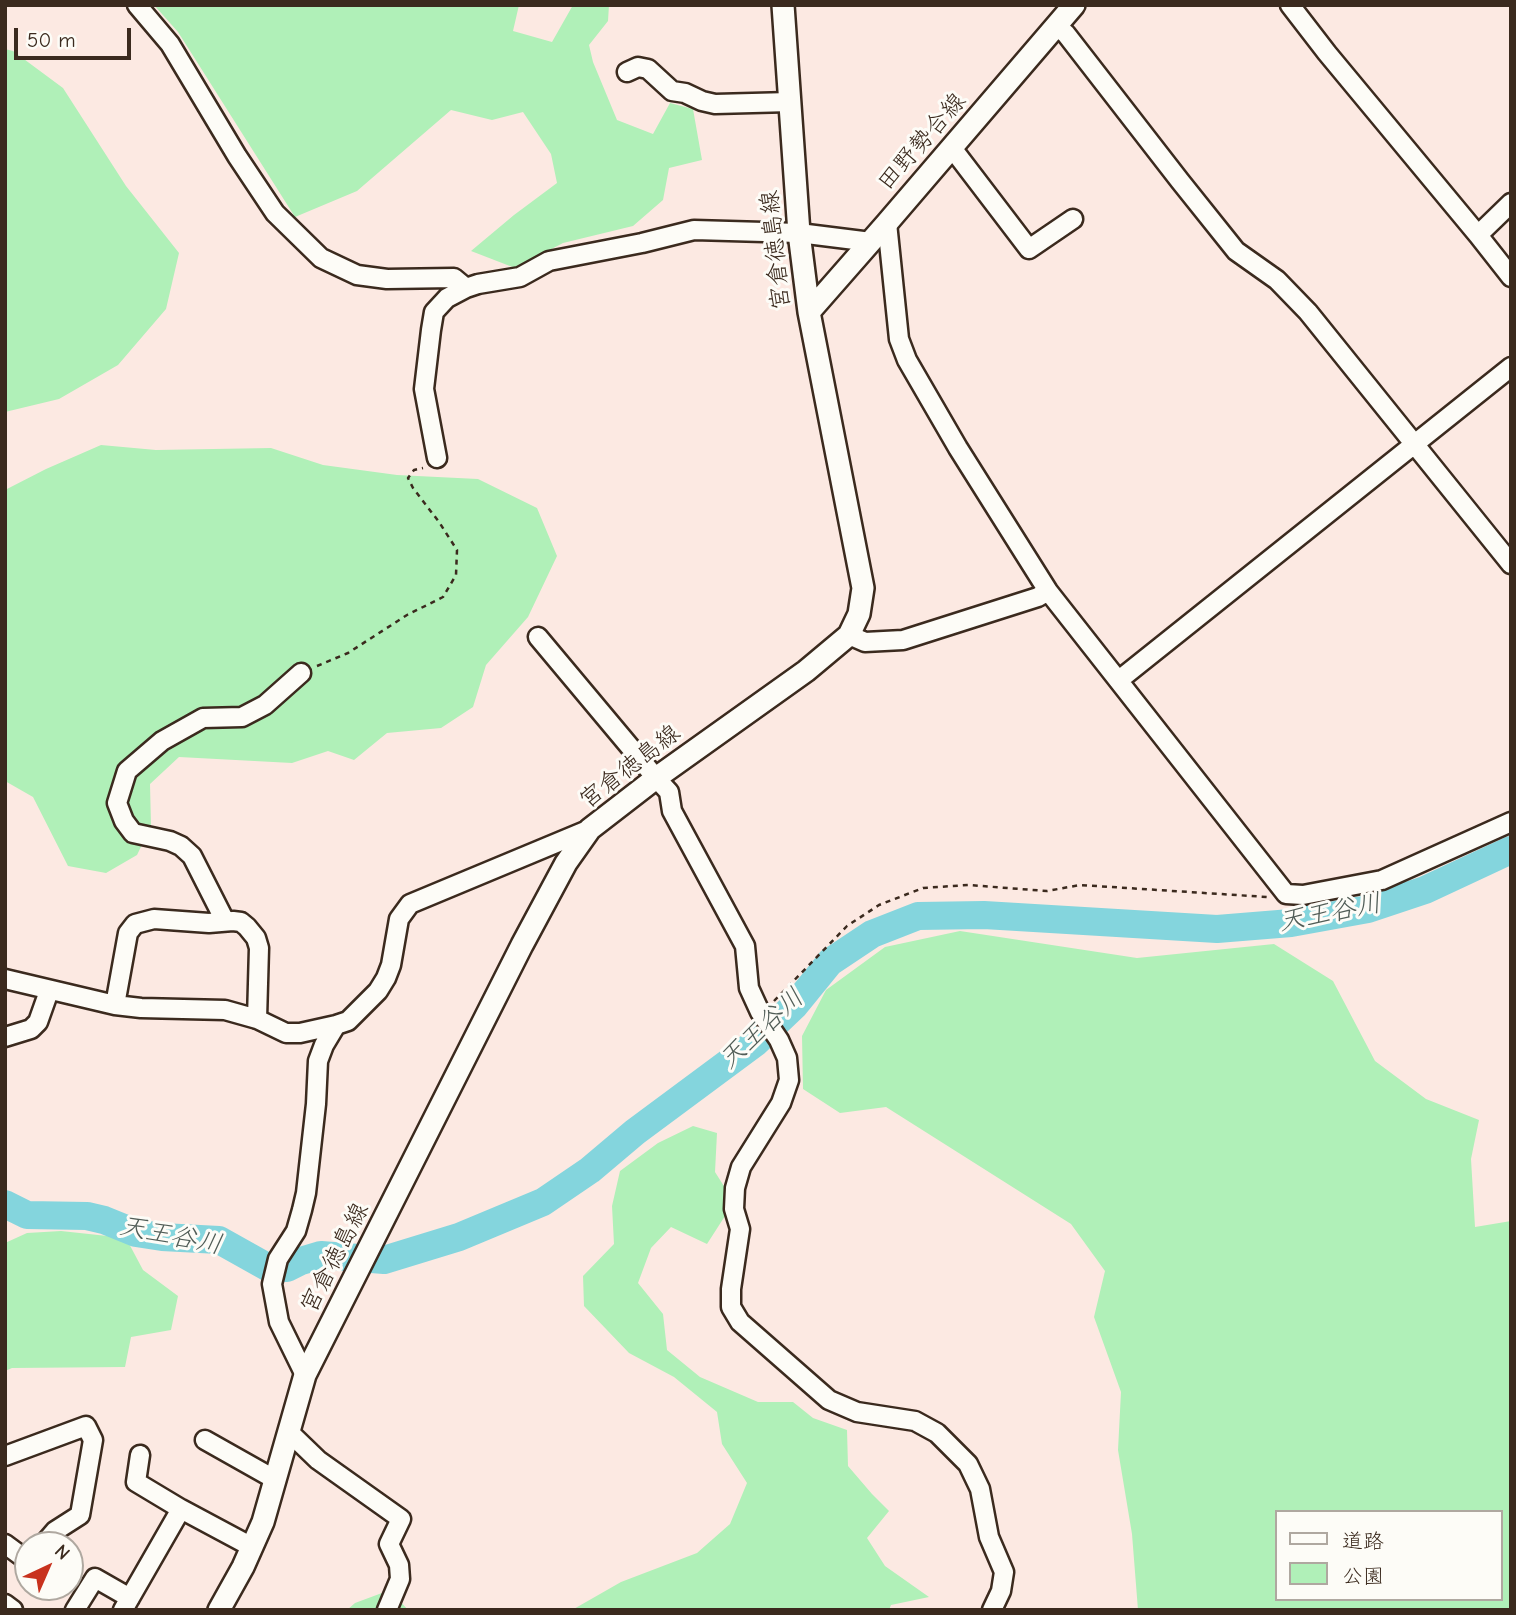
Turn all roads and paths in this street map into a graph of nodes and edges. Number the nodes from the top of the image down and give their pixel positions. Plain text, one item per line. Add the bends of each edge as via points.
1 (137, 5) edge
2 (783, 5) edge
3 (1074, 5) edge
4 (1290, 5) edge
5 (1057, 26) junction
6 (627, 72) dead end
7 (790, 102) junction
8 (952, 148) junction
9 (1511, 203) edge
10 (1073, 219) dead end
11 (887, 223) junction
12 (799, 233) junction
13 (1478, 235) junction
14 (871, 242) junction
15 (1511, 277) edge
16 (466, 288) junction
17 (809, 312) junction
18 (1511, 367) edge
19 (1416, 444) junction
20 (437, 458) joint
21 (1511, 564) edge
22 (1048, 592) junction
23 (849, 635) junction
24 (538, 637) dead end
25 (301, 673) joint
26 (1119, 680) junction
27 (656, 778) junction
28 (1511, 822) edge
29 (590, 829) junction
30 (1286, 894) junction
31 (225, 921) junction
32 (5, 979) edge
33 (49, 991) junction
34 (115, 1005) junction
35 (762, 1016) junction
36 (257, 1019) junction
37 (336, 1025) junction
38 (5, 1037) edge
39 (305, 1375) junction
40 (289, 1432) junction
41 (205, 1440) dead end
42 (140, 1455) dead end
43 (5, 1456) edge
44 (276, 1480) junction
45 (181, 1508) junction
46 (55, 1531) edge
47 (251, 1547) junction
48 (5, 1604) edge
49 (126, 1604) edge
50 (13, 1610) edge
51 (75, 1610) edge
52 (219, 1610) edge
53 (387, 1610) edge
54 (992, 1610) edge

1 - 16 street via 170,44 275,213 321,258 357,275 454,278
2 - 7 main road, 宮倉徳島線
3 - 5 main road, 田野勢合線
4 - 13 street
5 - 8 main road, 田野勢合線
5 - 19 street via 1236,251 1277,280 1308,312
6 - 7 street via 638,66 648,69 671,91 715,104
7 - 12 main road, 宮倉徳島線
8 - 10 street via 1029,249
8 - 11 main road, 田野勢合線
9 - 13 street
11 - 14 main road, 田野勢合線
11 - 22 street via 899,339 907,360
12 - 14 street
12 - 16 street via 694,230 549,261 520,277
12 - 17 main road, 宮倉徳島線
13 - 15 street
14 - 17 main road, 田野勢合線
16 - 20 street via 434,312 424,389
17 - 23 main road, 宮倉徳島線 via 863,588 859,614
18 - 19 street
19 - 21 street
19 - 26 street
20 - 25 path via 408,478 457,550 456,575 443,597 348,653
22 - 23 street via 903,640 865,642
22 - 26 street
23 - 27 main road, 宮倉徳島線 via 807,671
24 - 27 street
25 - 31 street via 265,705 242,717 203,718 162,741 127,771 123,781 117,803 124,821 133,833 170,841 187,851
26 - 30 street
27 - 29 main road, 宮倉徳島線
27 - 35 street via 669,792 672,811 745,946 749,988
28 - 30 street via 1382,880
29 - 37 street via 410,904 399,919 391,965 382,985 348,1021
29 - 39 main road, 宮倉徳島線 via 566,863 522,945
30 - 35 path via 1257,897 1080,885 1047,891 968,885 923,888 879,905 847,926
31 - 34 street via 154,919 135,924 128,933
31 - 36 street via 241,922 256,937
32 - 33 street
33 - 34 street
33 - 38 street via 38,1022
34 - 36 street via 225,1010
35 - 54 street via 787,1058 789,1080 781,1103 741,1167 735,1188 734,1209 740,1229 731,1307 740,1322 829,1400 857,1412 915,1421 937,1433 968,1464 1004,1572
36 - 37 street via 286,1033
37 - 39 street via 318,1061 302,1210 272,1284 279,1322
39 - 40 main road, 宮倉徳島線
40 - 44 main road, 宮倉徳島線
40 - 53 street via 318,1460 401,1519 388,1544 399,1565 400,1579
41 - 44 street
42 - 45 street via 136,1482
43 - 46 street via 86,1426 93,1440 80,1515
44 - 47 main road, 宮倉徳島線
45 - 47 street
45 - 49 street
47 - 52 main road, 宮倉徳島線
48 - 50 street
49 - 51 street via 96,1578

